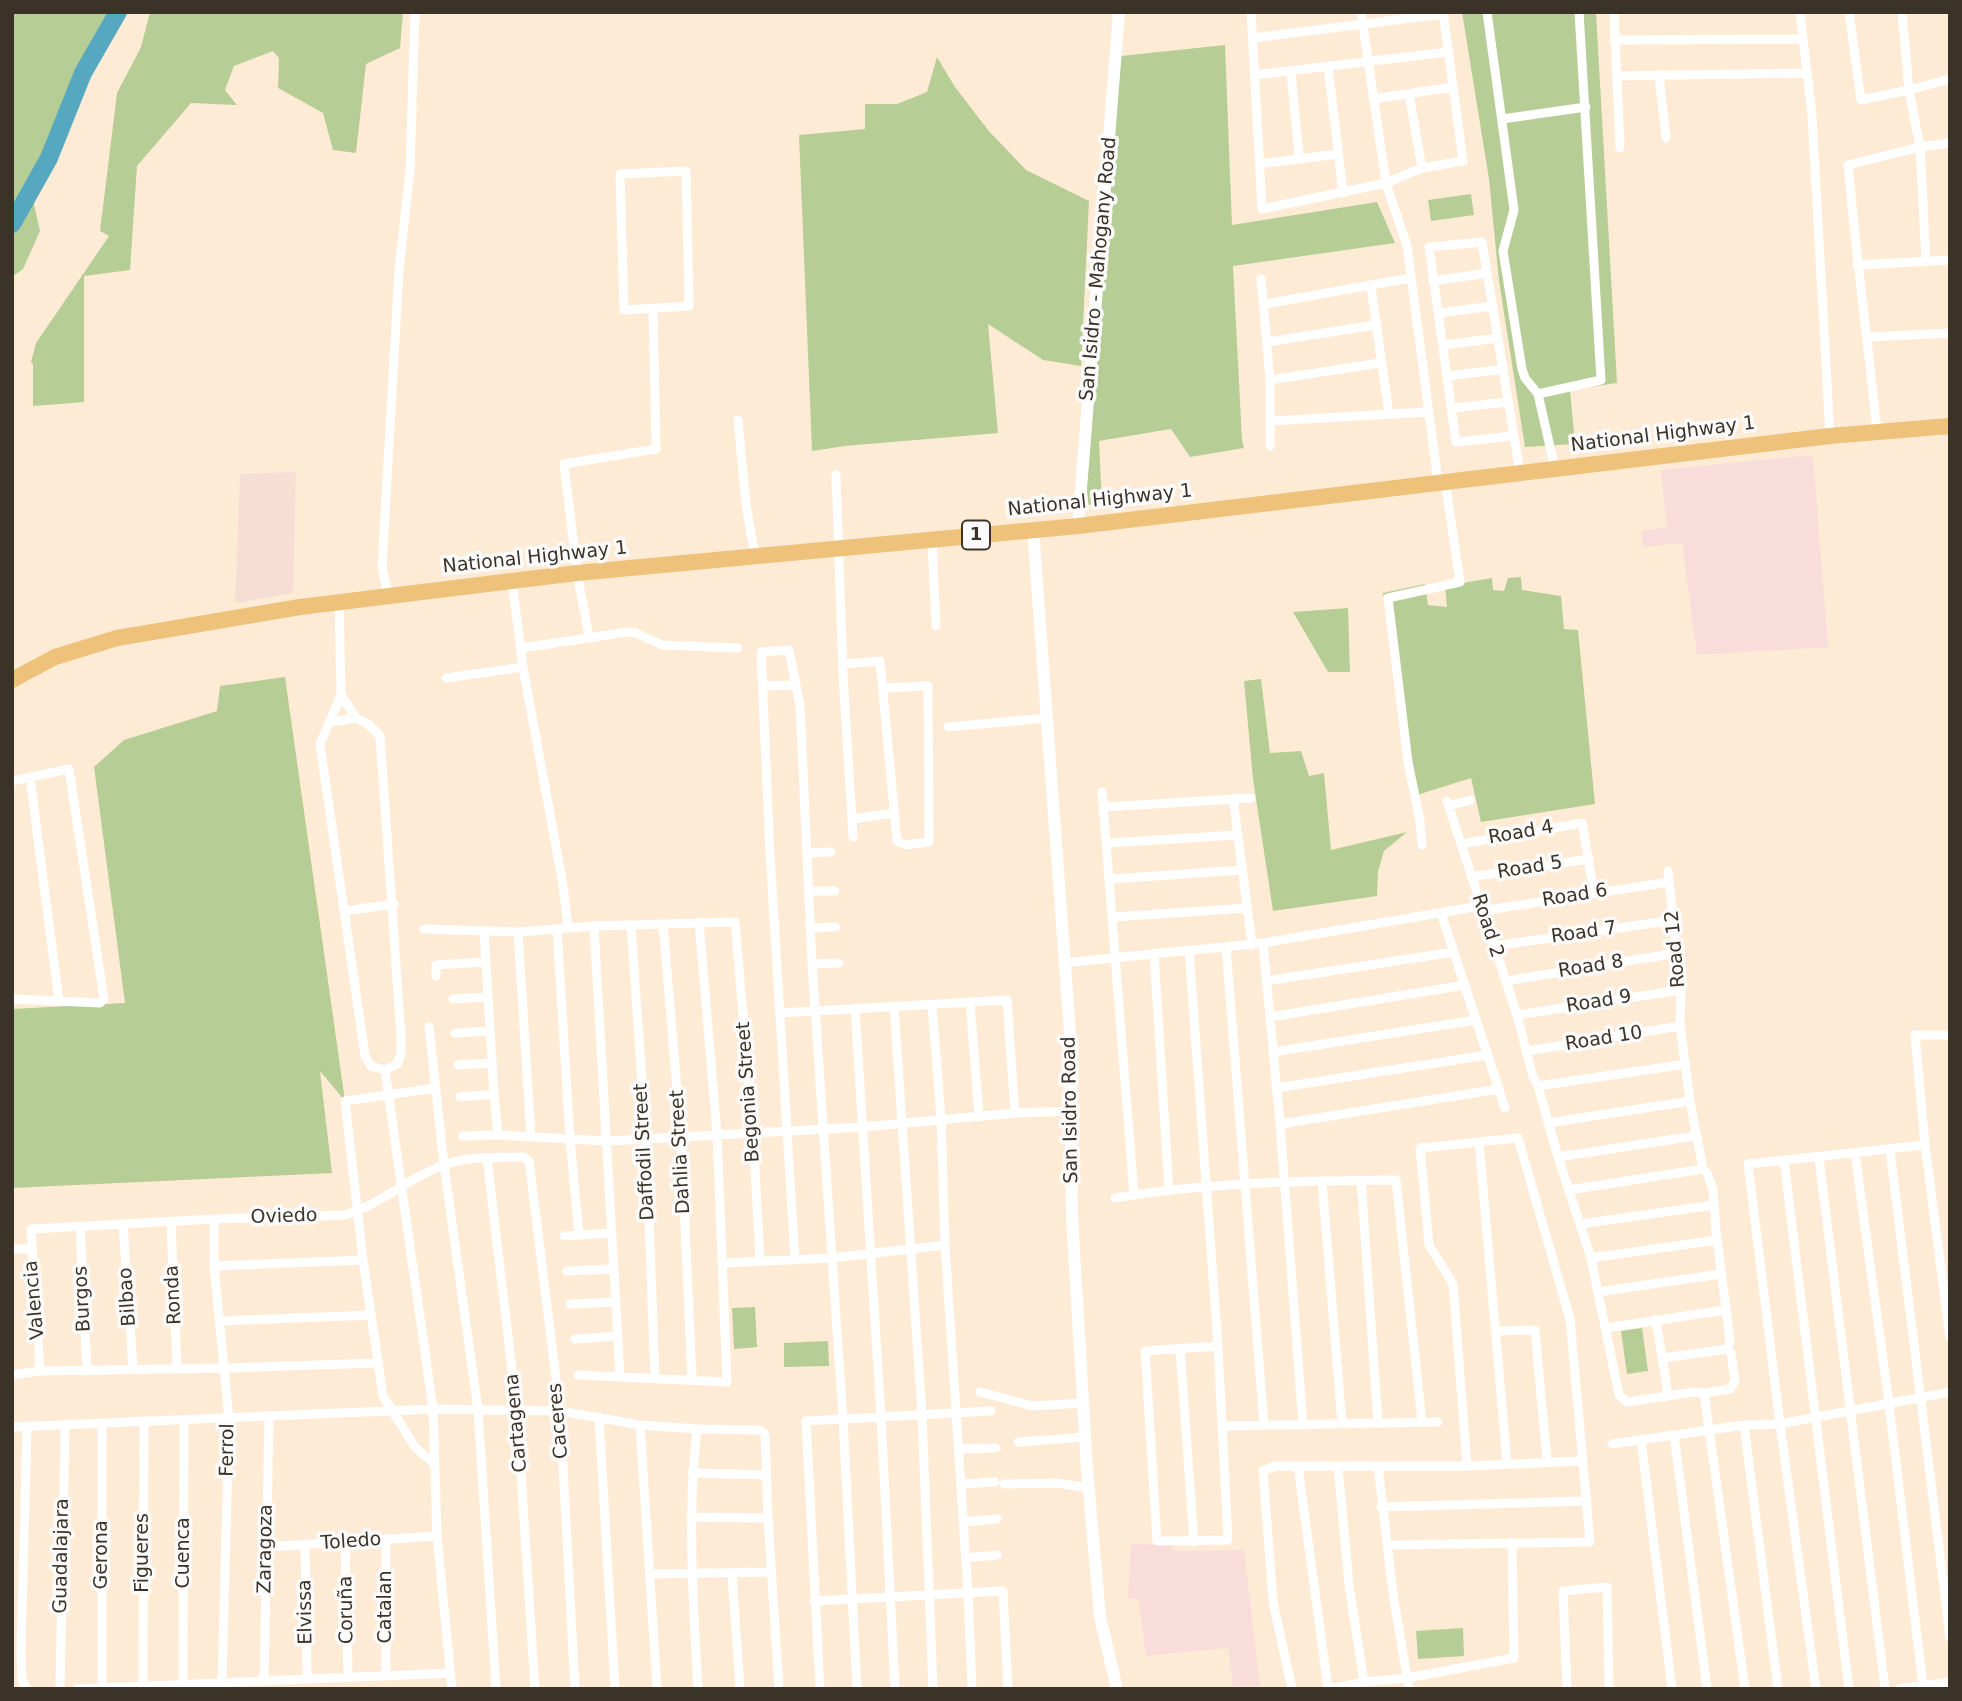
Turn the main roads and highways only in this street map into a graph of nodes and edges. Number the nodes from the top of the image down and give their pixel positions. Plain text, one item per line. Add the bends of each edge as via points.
1 (1950, 426) edge
2 (12, 680) edge

1 - 2 highway, National Highway 1 / 1 via 1830,436 1078,526 577,573 339,602 117,638 54,657

